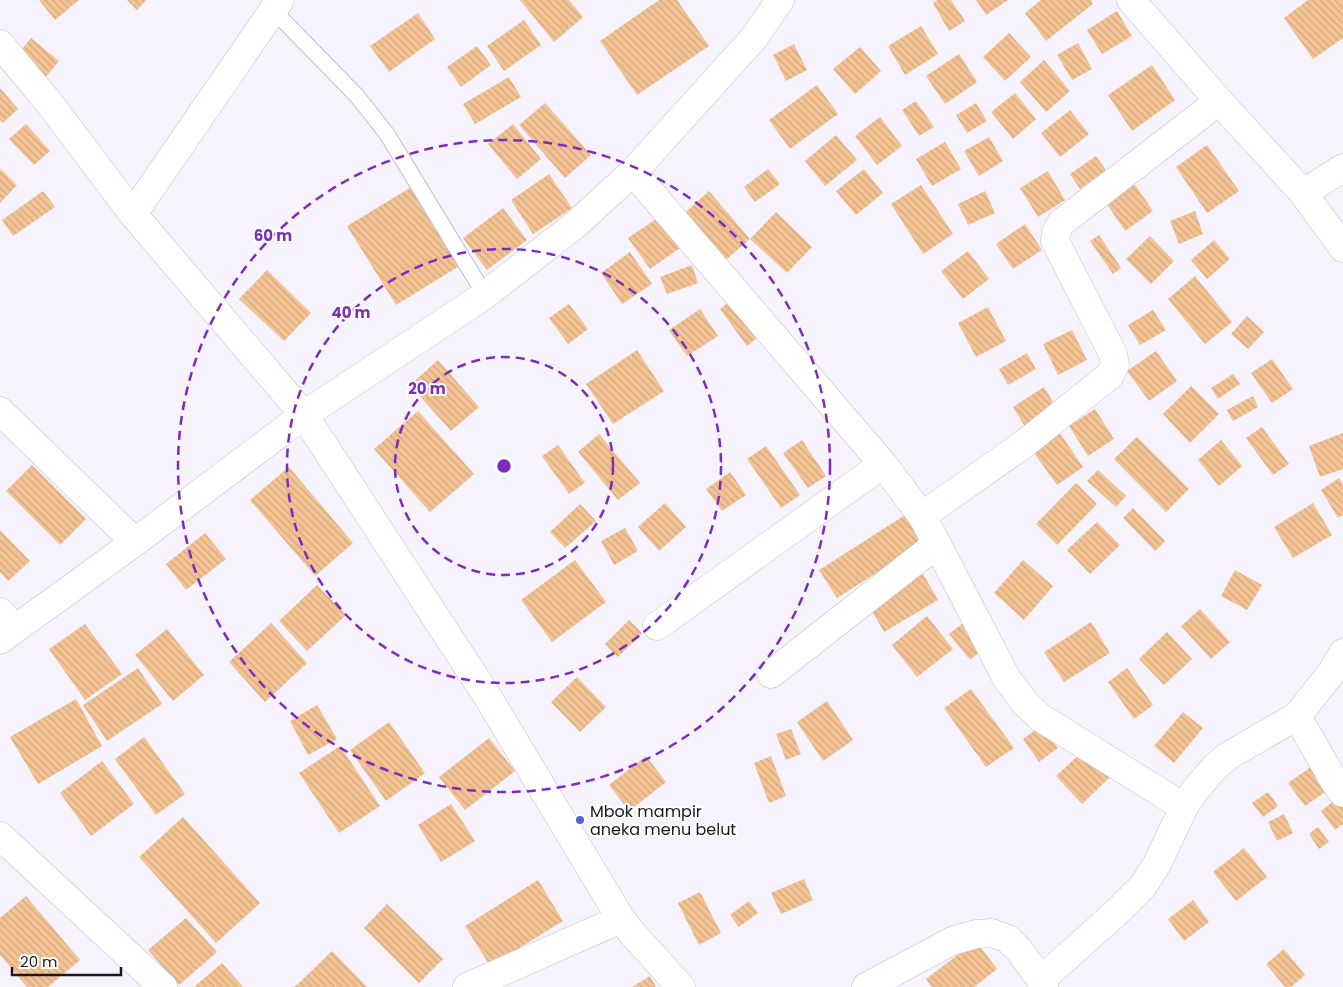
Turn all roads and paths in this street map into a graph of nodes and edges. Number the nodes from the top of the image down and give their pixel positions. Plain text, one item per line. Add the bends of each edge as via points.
1 (780, 0) edge
2 (1131, 0) edge
3 (277, 5) edge
4 (0, 44) edge
5 (1219, 101) junction
6 (1343, 168) edge
7 (633, 172) junction
8 (1303, 193) junction
9 (132, 214) junction
10 (1343, 248) edge
11 (485, 295) junction
12 (0, 411) edge
13 (304, 416) junction
14 (883, 464) junction
15 (922, 516) junction
16 (135, 542) junction
17 (937, 544) junction
18 (657, 626) dead end
19 (5, 627) edge
20 (1343, 652) edge
21 (771, 674) dead end
22 (1297, 716) junction
23 (1343, 793) edge
24 (1184, 807) junction
25 (0, 836) edge
26 (621, 919) junction
27 (1043, 984) edge
28 (163, 987) edge
29 (467, 987) edge
30 (681, 987) edge
31 (866, 987) edge

1 - 7 street via 754,38
2 - 5 street
3 - 9 street
3 - 11 lane via 387,134
4 - 9 street via 50,104
5 - 8 street
5 - 15 street via 1061,223 1056,232 1055,242 1113,354 1115,365 1110,375 1024,444
6 - 8 street
7 - 11 street via 575,225
7 - 14 street
8 - 10 street
9 - 13 street
11 - 13 street
12 - 16 street
13 - 16 street
13 - 26 street via 489,699
14 - 15 street
14 - 18 street
15 - 17 street
16 - 19 street
17 - 21 street
17 - 24 street via 1007,679 1024,703 1041,718
20 - 22 street via 1332,672
22 - 23 street
22 - 24 street via 1214,767
24 - 27 street via 1143,886
25 - 28 street
26 - 29 street
26 - 30 street
27 - 31 street via 1008,939 992,933 952,941

